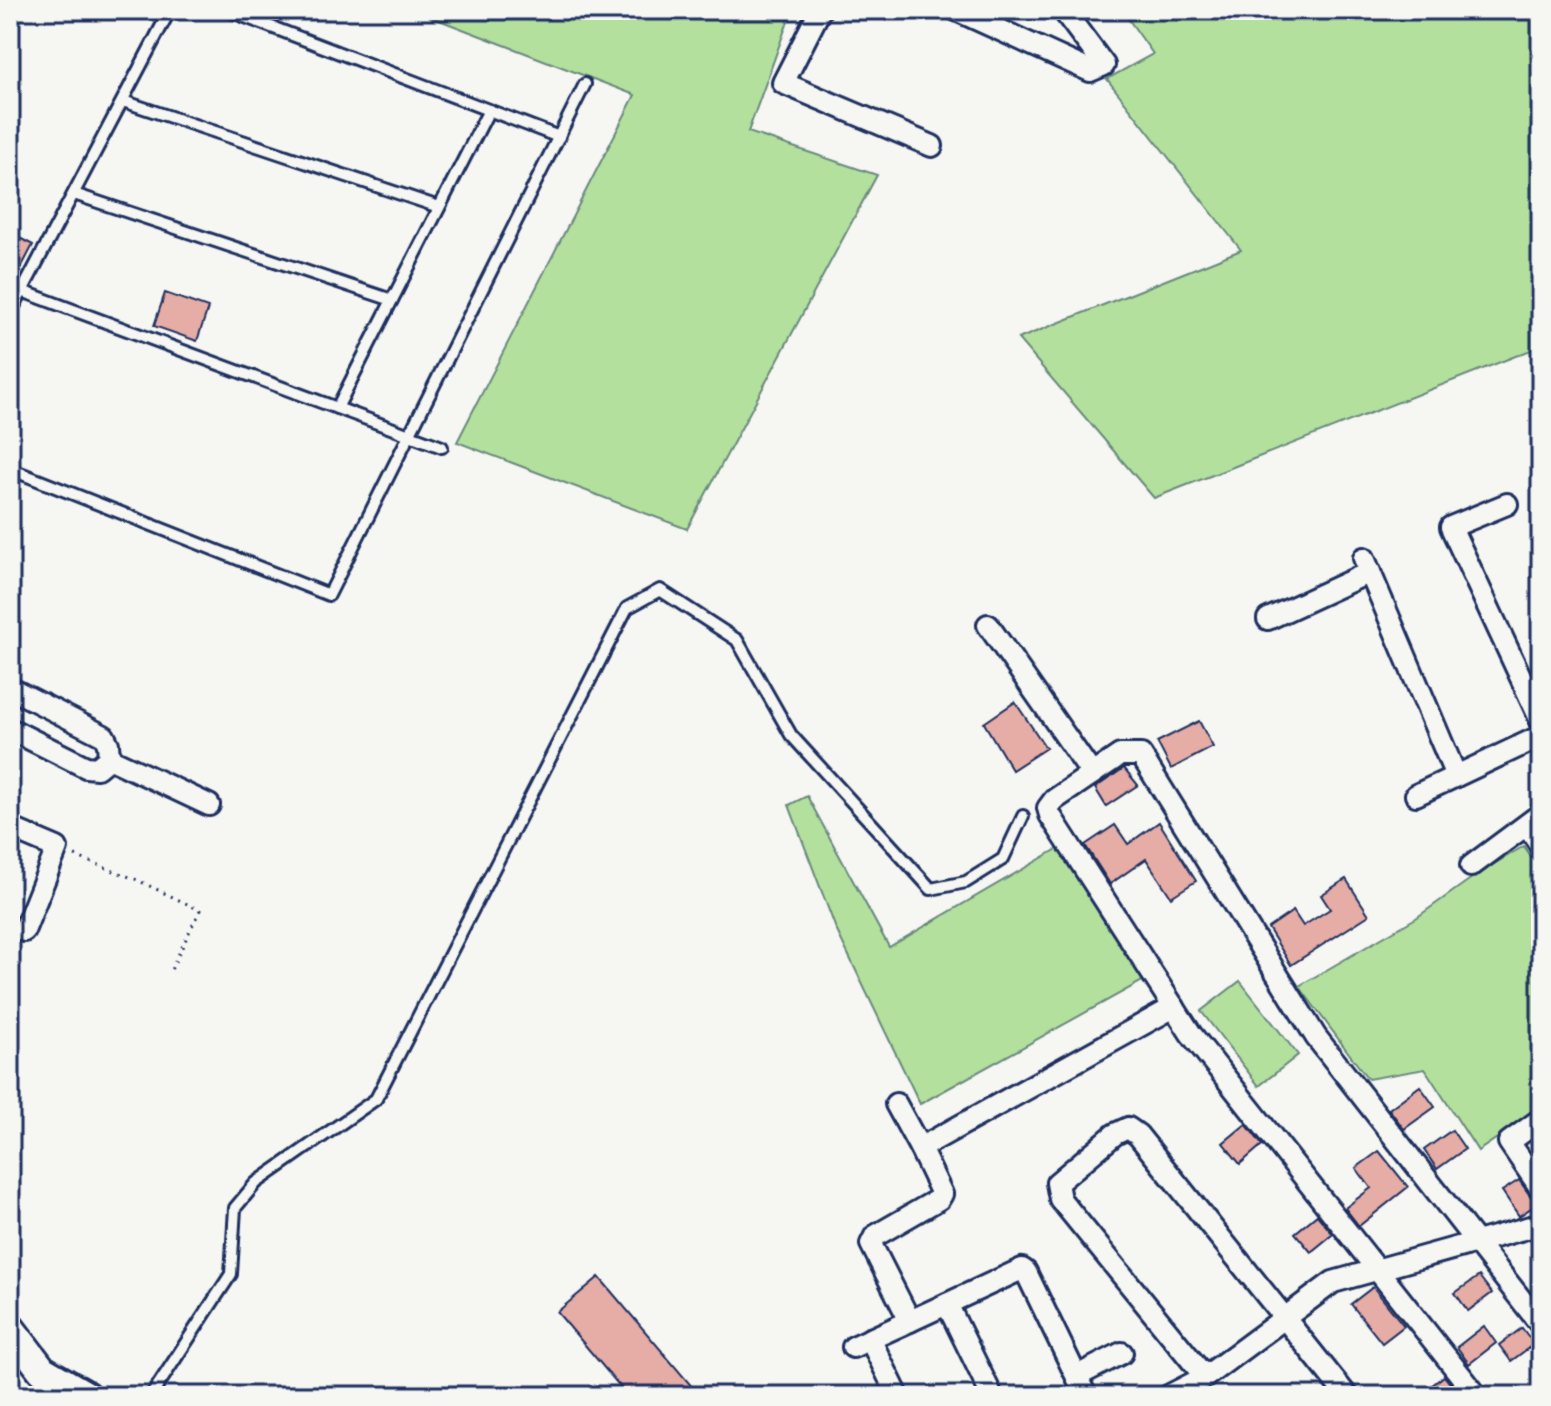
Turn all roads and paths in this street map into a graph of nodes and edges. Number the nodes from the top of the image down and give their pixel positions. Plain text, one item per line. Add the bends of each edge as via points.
1 (170, 10) edge
2 (227, 10) edge
3 (820, 10) edge
4 (956, 10) edge
5 (1063, 10) edge
6 (585, 84) dead end
7 (123, 101) junction
8 (489, 110) junction
9 (559, 137) junction
10 (932, 146) dead end
11 (74, 194) junction
12 (439, 207) junction
13 (22, 291) junction
14 (392, 300) junction
15 (10, 314) edge
16 (337, 408) junction
17 (409, 435) junction
18 (442, 447) dead end
19 (10, 469) edge
20 (1507, 504) dead end
21 (1268, 619) dead end
22 (988, 625) dead end
23 (10, 688) edge
24 (1541, 721) edge
25 (10, 729) edge
26 (1541, 736) edge
27 (109, 758) junction
28 (1092, 774) junction
29 (1456, 776) junction
30 (1416, 795) dead end
31 (209, 805) dead end
32 (1023, 816) dead end
33 (1534, 819) edge
34 (10, 828) edge
35 (1541, 846) edge
36 (57, 848) junction
37 (1471, 866) dead end
38 (24, 931) dead end
39 (170, 972) dead end
40 (1174, 1007) junction
41 (896, 1104) dead end
42 (1541, 1119) edge
43 (920, 1148) junction
44 (1541, 1189) edge
45 (1541, 1224) edge
46 (1476, 1242) junction
47 (1377, 1270) junction
48 (947, 1304) junction
49 (1285, 1317) junction
50 (910, 1321) junction
51 (1541, 1325) edge
52 (10, 1328) edge
53 (1122, 1353) dead end
54 (1077, 1376) junction
55 (1205, 1377) junction
56 (87, 1396) edge
57 (151, 1396) edge
58 (898, 1396) edge
59 (992, 1396) edge
60 (1086, 1396) edge
61 (1168, 1396) edge
62 (1347, 1396) edge
63 (1477, 1396) edge

1 - 7 lane
2 - 8 lane
3 - 10 street via 783,83
4 - 5 street via 1090,71 1104,65
6 - 9 lane
7 - 11 lane
7 - 12 lane
8 - 9 lane
8 - 12 lane
9 - 17 lane
11 - 13 lane
11 - 14 lane
12 - 14 lane
13 - 15 lane
13 - 16 lane
14 - 16 lane
16 - 17 lane
17 - 18 lane
17 - 19 lane via 329,595
20 - 24 street via 1451,527
21 - 29 street via 1367,565
22 - 28 street
23 - 27 street via 104,736
25 - 27 street via 86,767 97,768
26 - 29 street
27 - 31 street
28 - 40 street via 1054,800 1050,815
28 - 46 street via 1120,755 1141,755 1316,1037
29 - 30 street
32 - 57 lane via 1003,859 966,882 931,889 791,735 737,640 660,590 627,608 376,1099 256,1183 235,1208 231,1274
33 - 35 street
33 - 37 street
34 - 36 street
36 - 38 street
36 - 39 path via 200,910
40 - 43 street
40 - 47 street
41 - 43 street
42 - 44 street via 1509,1142
43 - 50 street via 942,1194 875,1236 871,1244
45 - 46 street
46 - 47 street
46 - 51 street
47 - 49 street via 1333,1282
47 - 63 street
48 - 50 street
48 - 54 street via 1022,1269
48 - 59 street
49 - 55 street
49 - 55 street via 1138,1135 1128,1128 1115,1134 1057,1183 1060,1199
49 - 62 street
50 - 58 street via 861,1343
52 - 56 main road via 42,1370
53 - 54 street
54 - 60 street
55 - 61 street

